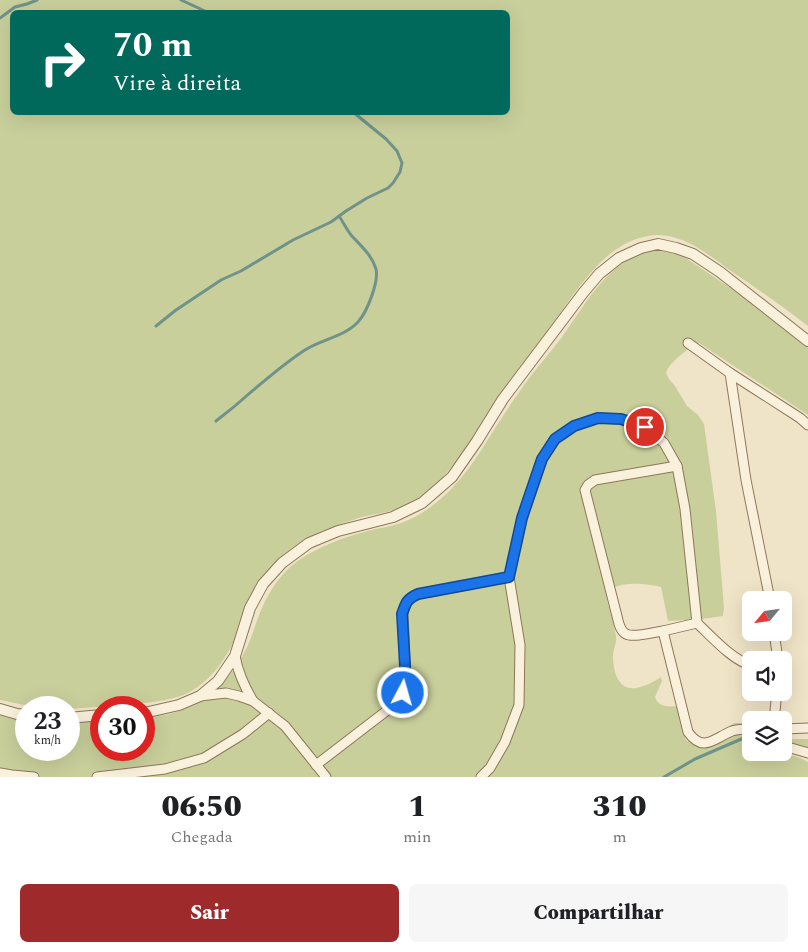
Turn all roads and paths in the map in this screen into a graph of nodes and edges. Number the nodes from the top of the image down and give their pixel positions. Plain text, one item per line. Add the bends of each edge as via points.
1 (808, 341) edge
2 (688, 344) dead end
3 (730, 373) junction
4 (808, 425) edge
5 (677, 466) junction
6 (509, 577) junction
7 (768, 591) edge
8 (697, 623) junction
9 (663, 631) junction
10 (235, 656) junction
11 (742, 661) edge
12 (200, 696) junction
13 (253, 701) junction
14 (0, 709) edge
15 (155, 710) edge
16 (15, 713) edge
17 (269, 714) junction
18 (808, 728) edge
19 (742, 729) edge
20 (792, 729) edge
21 (792, 749) edge
22 (808, 754) edge
23 (316, 765) junction
24 (0, 773) edge
25 (34, 777) edge
26 (97, 777) edge
27 (326, 777) edge
28 (481, 777) edge

1 - 10 street via 694,254 658,244 619,258 583,293 503,398 452,478 422,503 393,517 338,531 309,543 282,562 263,584 250,608
2 - 3 street
3 - 4 street
3 - 7 street via 746,480
5 - 6 street via 664,444 645,427 621,419 598,418 574,426 555,439 542,459 522,518
5 - 8 street via 686,509
5 - 9 street via 595,480 585,490 621,630 626,635
6 - 23 street via 411,598 402,614 406,683 398,702
6 - 28 street via 520,645 519,704 505,742
8 - 9 street
8 - 11 street
9 - 19 street via 688,732 693,740 701,744 711,742
10 - 12 street via 218,681
10 - 13 street via 243,684
12 - 13 street via 226,693
12 - 15 street
13 - 17 street
14 - 16 street
17 - 23 street via 285,726
17 - 26 street via 204,758 165,769
18 - 20 street
21 - 22 street
23 - 27 street
24 - 25 street

